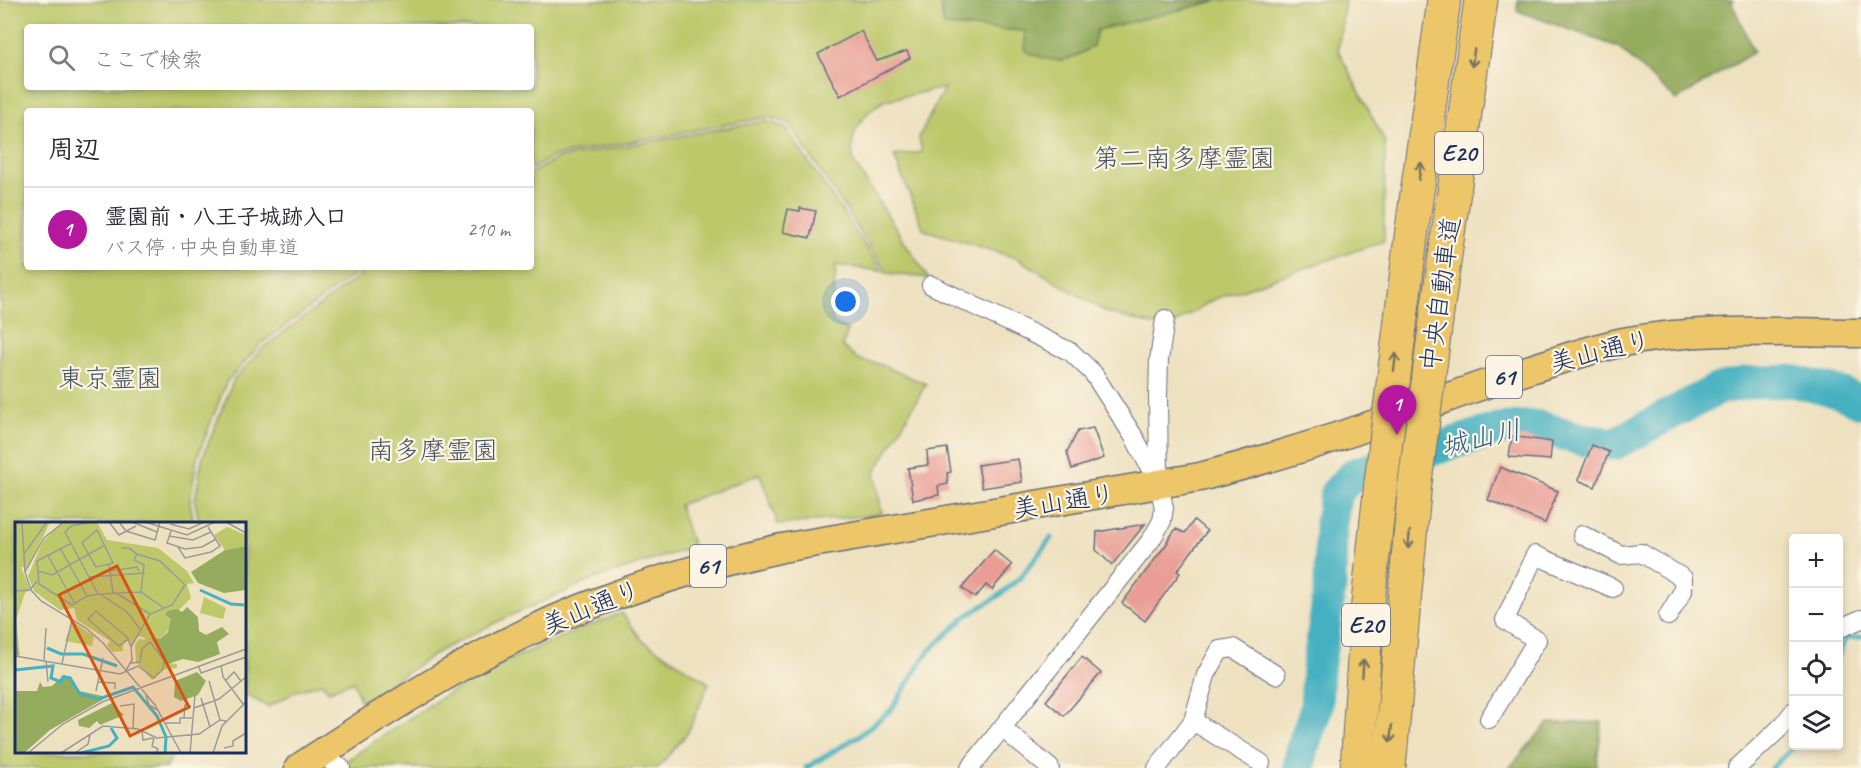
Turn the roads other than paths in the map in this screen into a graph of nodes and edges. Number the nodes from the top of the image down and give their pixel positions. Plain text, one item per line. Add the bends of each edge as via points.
1 (1444, 0) edge
2 (1481, 0) edge
3 (931, 285) dead end
4 (1165, 319) dead end
5 (1861, 333) edge
6 (1159, 485) junction
7 (1582, 535) dead end
8 (1613, 588) dead end
9 (1668, 616) dead end
10 (1861, 619) edge
11 (1843, 627) edge
12 (1276, 675) dead end
13 (1789, 717) edge
14 (1489, 719) dead end
15 (1193, 721) junction
16 (1002, 728) junction
17 (320, 763) edge
18 (1261, 763) dead end
19 (970, 768) edge
20 (1050, 768) edge
21 (1157, 768) edge
22 (1357, 768) edge
23 (1389, 768) edge
24 (1737, 768) edge

22 -> 1 highway, 中央自動車道 / E20, bridge via 1367,612 1381,483
2 -> 23 highway, 中央自動車道 / E20, bridge via 1414,482
3 - 6 street via 1071,352 1093,373
4 - 6 street via 1159,372
5 - 6 main road, 美山通り / 61 via 1714,332 1628,341 1508,376 1267,460
6 - 16 street via 1164,508 1162,521 1151,540
6 - 17 main road, 美山通り / 61 via 782,548 640,586 565,615 432,683
7 - 9 street via 1621,555 1641,553 1683,578 1683,591
8 - 14 street via 1536,555 1505,620 1537,640
10 - 11 street
12 - 15 street via 1233,648 1220,651 1206,675
13 - 24 street
15 - 18 street
15 - 21 street
16 - 19 street
16 - 20 street

